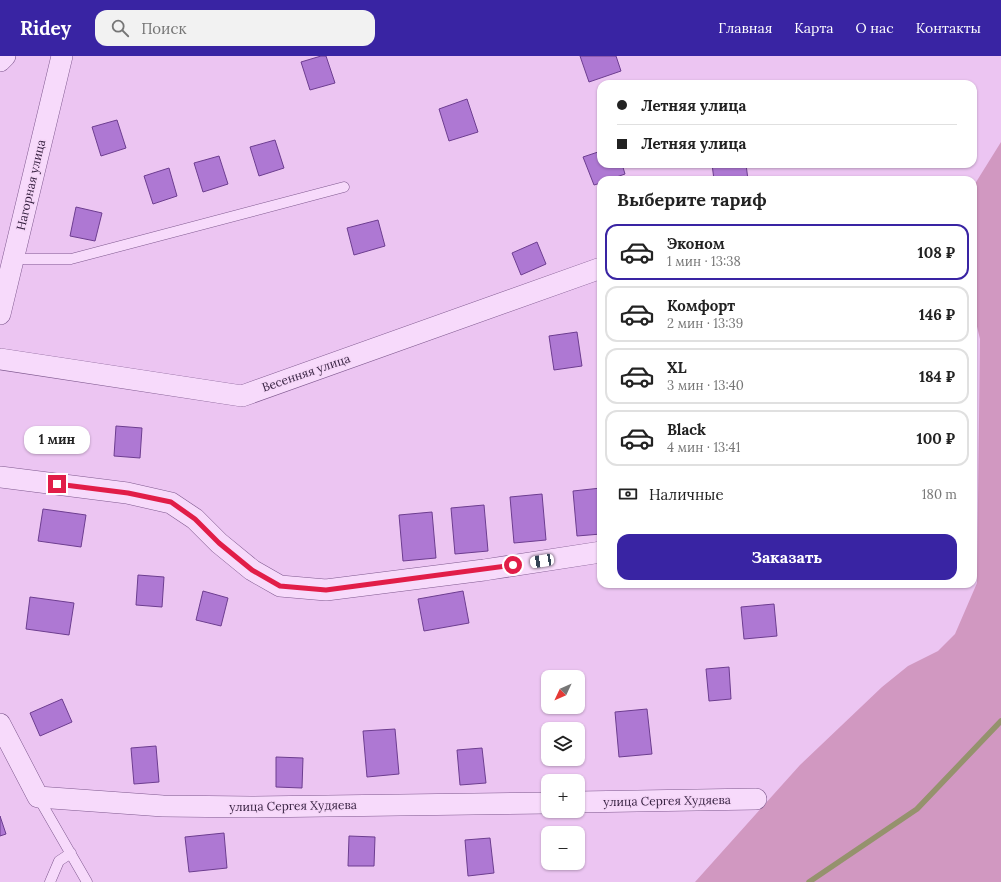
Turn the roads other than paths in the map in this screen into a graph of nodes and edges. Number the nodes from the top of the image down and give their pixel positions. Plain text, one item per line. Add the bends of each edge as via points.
1 (5, 56) edge
2 (62, 56) edge
3 (0, 61) edge
4 (344, 187) dead end
5 (14, 259) junction
6 (597, 269) edge
7 (0, 314) edge
8 (0, 359) edge
9 (0, 477) edge
10 (597, 553) edge
11 (0, 724) edge
12 (38, 797) junction
13 (756, 800) dead end
14 (585, 802) edge
15 (541, 803) edge
16 (71, 853) junction
17 (50, 882) edge
18 (87, 882) edge

1 - 3 street
2 - 5 street, Нагорная улица
4 - 5 lane via 72,260
5 - 7 street, Нагорная улица
6 - 8 street, Весенняя улица via 242,396
9 - 10 street via 128,493 171,502 195,519 252,570 280,586 326,590
11 - 12 street
12 - 15 street, улица Сергея Худяева via 163,806
12 - 16 lane
13 - 14 street, улица Сергея Худяева
16 - 17 lane via 59,861
16 - 18 lane

